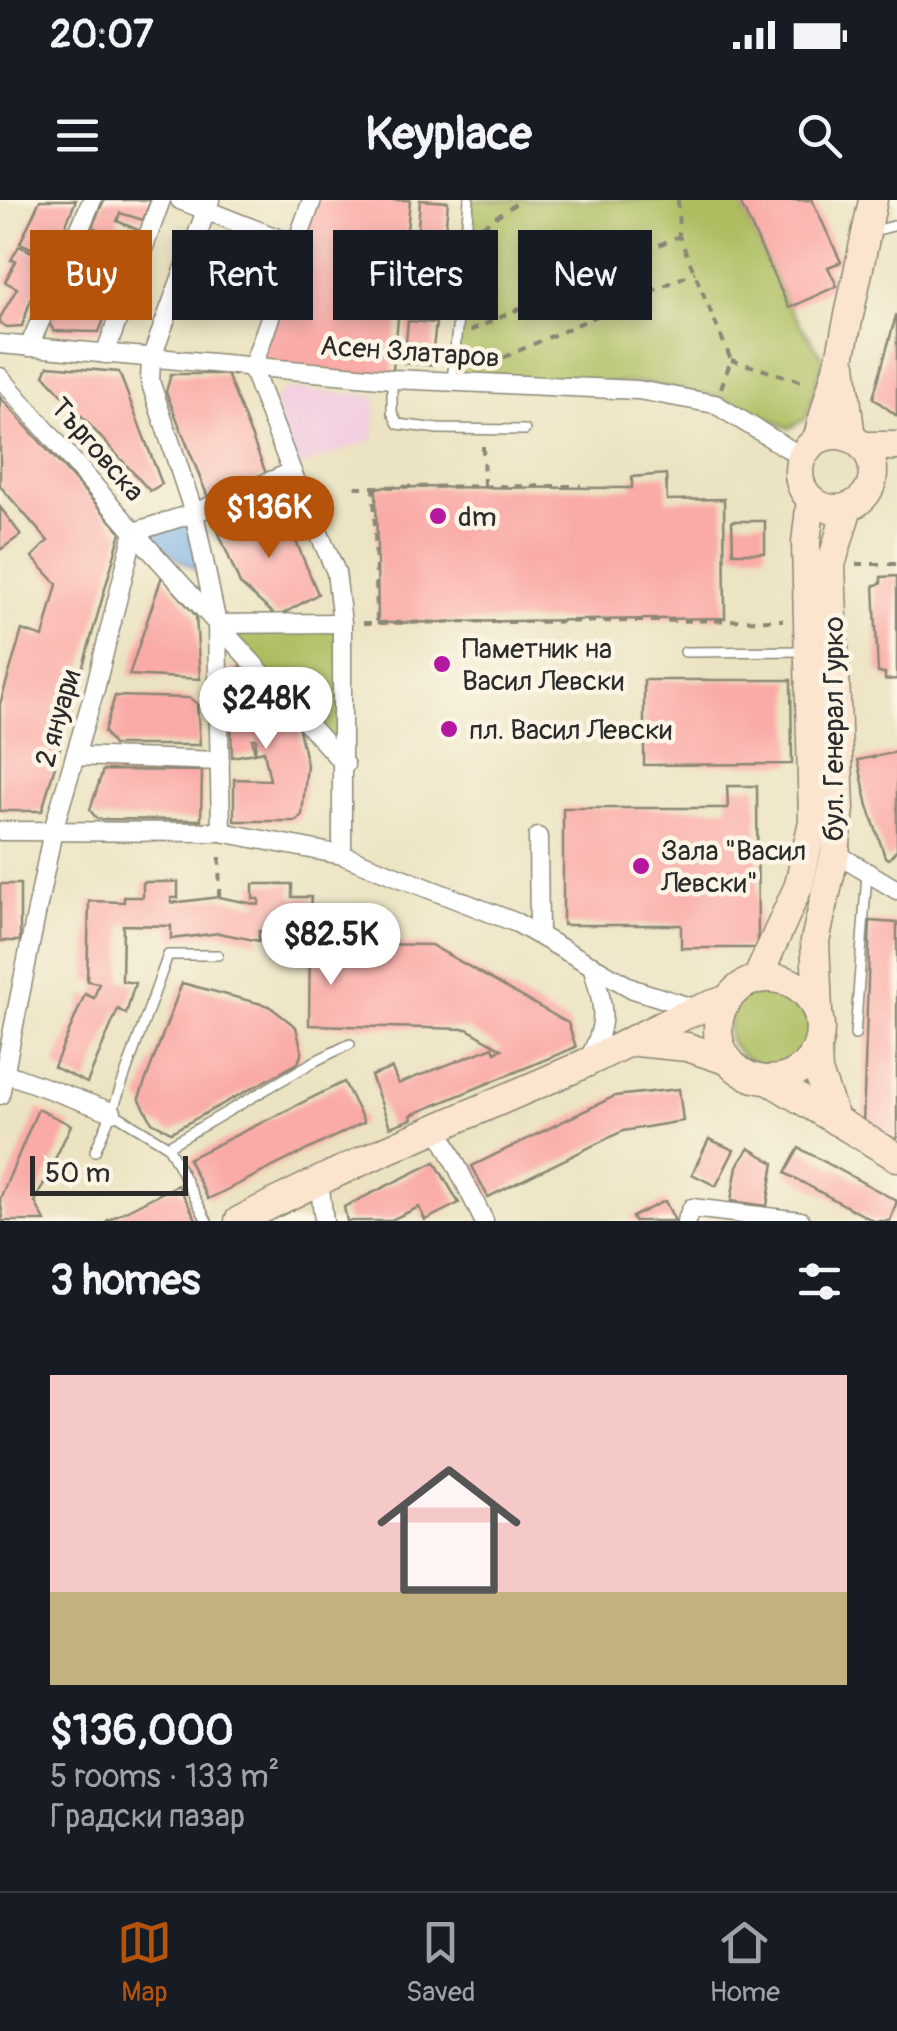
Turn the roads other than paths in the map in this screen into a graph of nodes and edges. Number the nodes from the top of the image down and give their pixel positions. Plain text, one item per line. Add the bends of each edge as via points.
1 (92, 200) edge
2 (161, 200) edge
3 (180, 200) edge
4 (312, 200) edge
5 (470, 200) edge
6 (873, 200) edge
7 (208, 205) edge
8 (897, 224) edge
9 (262, 230) edge
10 (301, 230) edge
11 (867, 233) junction
12 (269, 320) edge
13 (0, 344) edge
14 (30, 347) junction
15 (105, 354) junction
16 (841, 354) junction
17 (151, 358) junction
18 (252, 368) junction
19 (0, 377) edge
20 (392, 378) junction
21 (452, 382) junction
22 (525, 430) dead end
23 (857, 442) junction
24 (897, 446) edge
25 (809, 448) junction
26 (897, 463) edge
27 (292, 472) junction
28 (869, 488) junction
29 (811, 499) junction
30 (848, 507) junction
31 (194, 514) junction
32 (134, 532) junction
33 (217, 624) junction
34 (349, 624) junction
35 (809, 651) junction
36 (685, 652) dead end
37 (75, 756) junction
38 (220, 762) junction
39 (349, 765) junction
40 (53, 830) junction
41 (0, 831) edge
42 (221, 832) junction
43 (538, 837) dead end
44 (834, 853) junction
45 (342, 855) junction
46 (867, 872) junction
47 (897, 890) edge
48 (539, 935) junction
49 (218, 955) dead end
50 (592, 965) junction
51 (758, 978) junction
52 (726, 1000) junction
53 (696, 1009) junction
54 (818, 1011) junction
55 (856, 1035) dead end
56 (635, 1042) junction
57 (350, 1044) dead end
58 (817, 1050) junction
59 (728, 1060) junction
60 (586, 1063) junction
61 (5, 1073) junction
62 (768, 1080) junction
63 (0, 1095) edge
64 (112, 1112) junction
65 (836, 1121) junction
66 (438, 1128) junction
67 (168, 1146) junction
68 (96, 1151) dead end
69 (897, 1157) edge
70 (318, 1181) junction
71 (207, 1221) edge
72 (239, 1221) edge
73 (324, 1221) edge
74 (484, 1221) edge
75 (686, 1221) edge
76 (801, 1221) edge

1 - 14 street
2 - 15 street
3 - 7 street
4 - 10 street
5 - 21 lane
6 - 11 street
7 - 9 street
7 - 17 street
8 - 11 lane
11 - 16 street
12 - 18 street
13 - 14 street, Асен Златаров
14 - 15 street, Асен Златаров
15 - 17 street, Асен Златаров
16 - 23 street
16 - 25 street
17 - 18 street, Асен Златаров
17 - 31 street via 150,381
18 - 20 street, Асен Златаров
18 - 27 street
19 - 32 street, Търговска
20 - 21 street, Асен Златаров
20 - 22 lane via 398,424
21 - 25 street, Асен Златаров via 638,390 715,404
23 - 24 street
23 - 25 street via 828,436
23 - 28 street via 873,466
25 - 29 street via 801,484
26 - 28 street
27 - 31 street
27 - 34 street via 336,572
28 - 30 street
29 - 30 street via 828,508
29 - 35 street, бул. Генерал Гурко
30 - 44 street, бул. Генерал Гурко via 832,564 840,809
31 - 32 street
31 - 33 street
32 - 33 street, Търговска
32 - 37 street, 2 януари
33 - 34 street
33 - 38 street
33 - 39 street, Търговска
34 - 39 street
35 - 36 lane
35 - 51 street, бул. Генерал Гурко via 814,821 799,885
37 - 38 street
37 - 40 street, 2 януари
38 - 42 street
39 - 45 street
40 - 41 street
40 - 42 street
40 - 61 street, 2 януари
42 - 45 street
43 - 48 street
44 - 46 street
44 - 54 street, бул. Генерал Гурко via 814,941
45 - 48 street
46 - 47 street
46 - 55 lane
48 - 50 street
49 - 64 lane via 168,955
50 - 53 street via 634,989
50 - 60 street via 603,1018
51 - 52 street
51 - 54 street via 800,987
52 - 53 street
52 - 59 street via 718,1031
53 - 56 street
54 - 58 street
56 - 59 street
56 - 60 street
57 - 67 lane
58 - 62 street via 797,1073
58 - 65 street
59 - 62 street
60 - 66 street
61 - 63 street, 2 януари
61 - 64 street
62 - 65 street
64 - 67 lane
64 - 68 lane
65 - 69 street
66 - 70 street
66 - 74 street
67 - 71 lane
70 - 72 street
70 - 73 street
75 - 76 street via 692,1208

